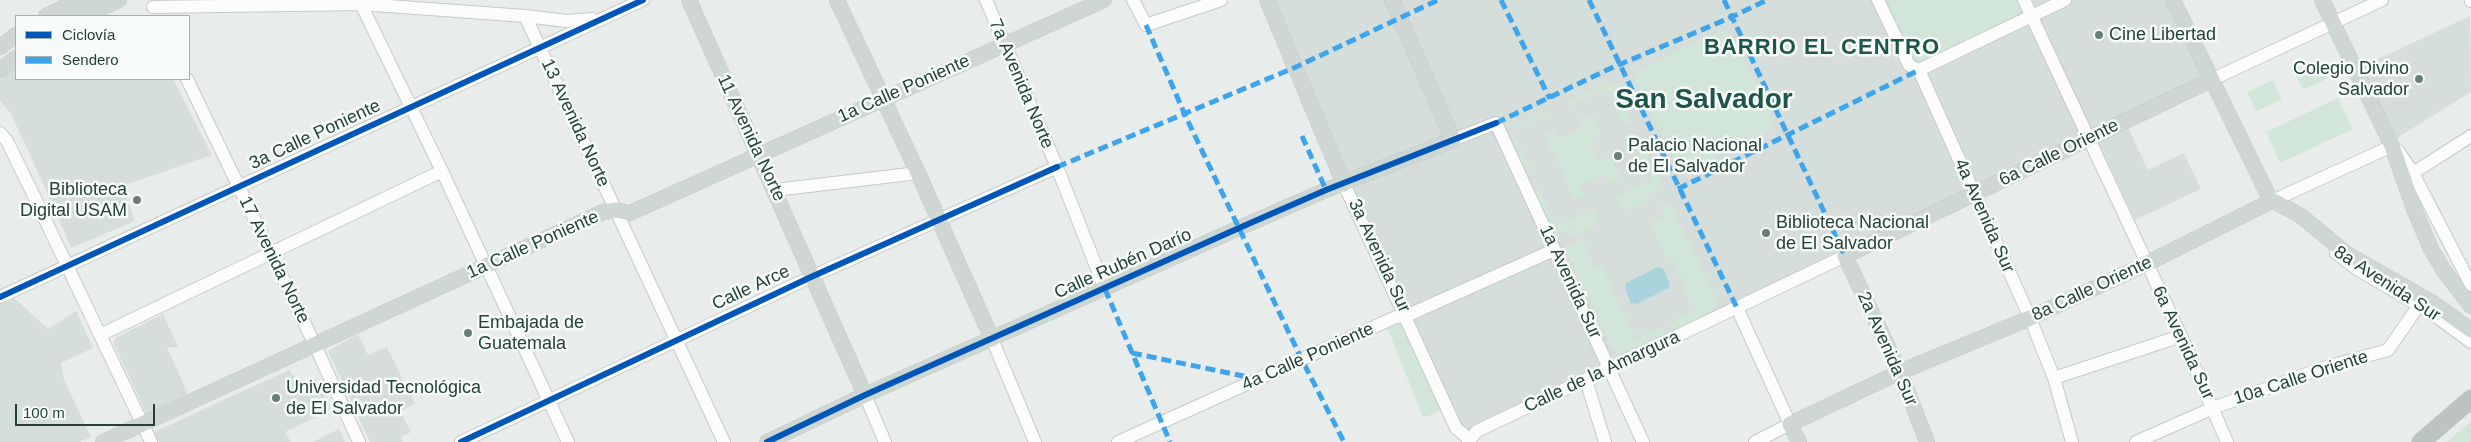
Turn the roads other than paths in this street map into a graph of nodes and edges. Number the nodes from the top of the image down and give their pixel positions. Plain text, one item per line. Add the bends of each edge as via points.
1 (77, 0) edge
2 (99, 0) edge
3 (119, 0) edge
4 (643, 0) edge
5 (689, 0) edge
6 (837, 0) edge
7 (986, 0) edge
8 (1104, 0) edge
9 (1133, 0) edge
10 (1221, 0) edge
11 (1267, 0) edge
12 (1392, 0) edge
13 (1878, 0) edge
14 (2024, 0) edge
15 (2066, 0) edge
16 (2174, 0) edge
17 (2322, 0) edge
18 (2382, 0) edge
19 (360, 2) edge
20 (154, 8) edge
21 (48, 15) edge
22 (69, 15) edge
23 (87, 15) edge
24 (525, 16) junction
25 (607, 16) junction
26 (2031, 16) junction
27 (2332, 22) junction
28 (15, 37) edge
29 (1004, 44) junction
30 (0, 47) edge
31 (540, 47) junction
32 (15, 49) edge
33 (15, 59) edge
34 (0, 60) edge
35 (0, 70) edge
36 (1919, 70) junction
37 (187, 80) edge
38 (2210, 80) junction
39 (883, 98) junction
40 (410, 107) junction
41 (1496, 123) joint
42 (0, 133) edge
43 (2471, 136) edge
44 (2088, 139) junction
45 (1453, 140) junction
46 (2392, 146) junction
47 (756, 156) junction
48 (1057, 167) junction
49 (442, 170) junction
50 (918, 172) junction
51 (2413, 173) junction
52 (1344, 184) junction
53 (238, 187) junction
54 (775, 190) junction
55 (1974, 194) junction
56 (2277, 203) junction
57 (616, 210) junction
58 (939, 219) junction
59 (1554, 250) junction
60 (272, 253) junction
61 (1845, 256) junction
62 (2146, 264) junction
63 (67, 267) junction
64 (485, 267) junction
65 (812, 277) junction
66 (2471, 285) edge
67 (1105, 289) junction
68 (0, 297) edge
69 (2419, 305) junction
70 (2470, 305) edge
71 (1737, 308) junction
72 (1406, 316) junction
73 (2030, 318) junction
74 (2471, 330) edge
75 (100, 335) junction
76 (2181, 336) junction
77 (992, 339) junction
78 (676, 340) junction
79 (2471, 342) edge
80 (314, 343) junction
81 (1610, 369) junction
82 (1900, 372) junction
83 (2054, 378) junction
84 (1586, 380) junction
85 (865, 396) junction
86 (2471, 399) edge
87 (548, 400) junction
88 (2213, 408) junction
89 (2471, 411) edge
90 (142, 424) junction
91 (1790, 424) junction
92 (1469, 441) edge
93 (103, 442) edge
94 (151, 442) edge
95 (359, 442) edge
96 (461, 442) edge
97 (568, 442) edge
98 (724, 442) edge
99 (767, 442) edge
100 (885, 442) edge
101 (1035, 442) edge
102 (1118, 442) edge
103 (1605, 442) edge
104 (1643, 442) edge
105 (1755, 442) edge
106 (1798, 442) edge
107 (1927, 442) edge
108 (2072, 442) edge
109 (2136, 442) edge
110 (2227, 442) edge
111 (2421, 442) edge
112 (2436, 442) edge

1 - 21 main road
2 - 22 main road
3 - 23 main road
4 - 25 street, 3a Calle Poniente
5 - 47 main road, 11 Avenida Norte
6 - 39 main road
7 - 29 street, 7a Avenida Norte
8 - 29 main road, 1a Calle Poniente
9 - 10 street via 1146,25
11 - 52 main road, 3a Avenida Sur
12 - 45 main road
13 - 36 street, 4a Avenida Sur via 1909,65
14 - 26 street, 6a Avenida Sur
15 - 26 street
16 - 38 main road
17 - 27 main road
18 - 27 street, 6a Calle Oriente
19 - 20 street
19 - 24 street
19 - 40 street
24 - 25 street via 567,21
24 - 31 street, 13 Avenida Norte
25 - 31 street, 3a Calle Poniente
26 - 36 street
26 - 44 street, 6a Avenida Sur
27 - 38 street, 6a Calle Oriente
27 - 46 main road
28 - 30 main road
29 - 39 main road, 1a Calle Poniente
29 - 48 street, 7a Avenida Norte
31 - 40 street, 3a Calle Poniente
31 - 57 street, 13 Avenida Norte
32 - 34 main road
33 - 35 main road
36 - 55 street, 4a Avenida Sur
37 - 53 street, 17 Avenida Norte
38 - 44 main road, 6a Calle Oriente
38 - 56 main road via 2264,190
39 - 47 main road, 1a Calle Poniente
39 - 50 main road
40 - 49 street
40 - 53 street, 3a Calle Poniente
41 - 45 street, Calle Rubén Darío
41 - 59 street, 1a Avenida Sur
42 - 63 street via 7,141
43 - 51 street
44 - 55 main road, 6a Calle Oriente
44 - 62 street, 6a Avenida Sur
45 - 52 main road, Calle Rubén Darío
46 - 51 street
46 - 56 street, 8a Calle Oriente
46 - 70 main road via 2431,249
47 - 54 main road, 11 Avenida Norte
47 - 57 main road, 1a Calle Poniente via 630,212
48 - 58 street, Calle Arce
48 - 67 street, 7a Avenida Norte
49 - 60 street
49 - 64 street
50 - 54 street
50 - 58 main road
51 - 66 street
52 - 67 main road, Calle Rubén Darío
52 - 72 street, 3a Avenida Sur
53 - 60 street, 17 Avenida Norte
53 - 63 street, 3a Calle Poniente
54 - 65 main road, 11 Avenida Norte
55 - 61 main road, 6a Calle Oriente
55 - 73 street, 4a Avenida Sur
56 - 62 main road, 8a Calle Oriente
56 - 69 street, 8a Avenida Sur via 2344,260
56 - 74 main road via 2301,216 2347,254
57 - 64 main road, 1a Calle Poniente via 603,212
57 - 78 street, 13 Avenida Norte
58 - 65 street, Calle Arce
58 - 77 main road
59 - 72 street, 4a Calle Poniente
59 - 81 street, 1a Avenida Sur
60 - 75 street
60 - 80 street, 17 Avenida Norte
61 - 71 street, 6a Calle Oriente
61 - 82 main road, 2a Avenida Sur
62 - 73 main road, 8a Calle Oriente
62 - 76 street, 6a Avenida Sur
63 - 68 street, 3a Calle Poniente
63 - 75 street
64 - 80 main road, 1a Calle Poniente
64 - 87 street
65 - 78 street, Calle Arce
65 - 85 main road, 11 Avenida Norte
67 - 77 main road, Calle Rubén Darío
69 - 79 street, 8a Avenida Sur
69 - 88 street, 10a Calle Oriente via 2388,350 2326,367
71 - 81 street, Calle de la Amargura
71 - 91 street
72 - 92 street, 3a Avenida Sur via 1456,428
72 - 102 street, 4a Calle Poniente via 1390,320
73 - 82 main road, 8a Calle Oriente
73 - 83 street, 4a Avenida Sur
75 - 90 street
76 - 83 street
76 - 88 street, 6a Avenida Sur
77 - 85 main road, Calle Rubén Darío
77 - 101 street
78 - 87 street, Calle Arce
78 - 98 street, 13 Avenida Norte
80 - 90 main road, 1a Calle Poniente
80 - 95 street, 17 Avenida Norte
81 - 84 street, Calle de la Amargura
81 - 104 street, 1a Avenida Sur
82 - 91 main road, 8a Calle Oriente
82 - 107 main road, 2a Avenida Sur
83 - 108 street, 4a Avenida Sur
84 - 92 street, Calle de la Amargura via 1477,431
84 - 103 street
85 - 99 main road, Calle Rubén Darío
85 - 100 street
86 - 111 highway
87 - 96 street, Calle Arce
87 - 97 street
88 - 109 street, 10a Calle Oriente
88 - 110 street, 6a Avenida Sur
89 - 112 highway
90 - 93 main road, 1a Calle Poniente
90 - 94 street
91 - 105 street
91 - 106 main road

